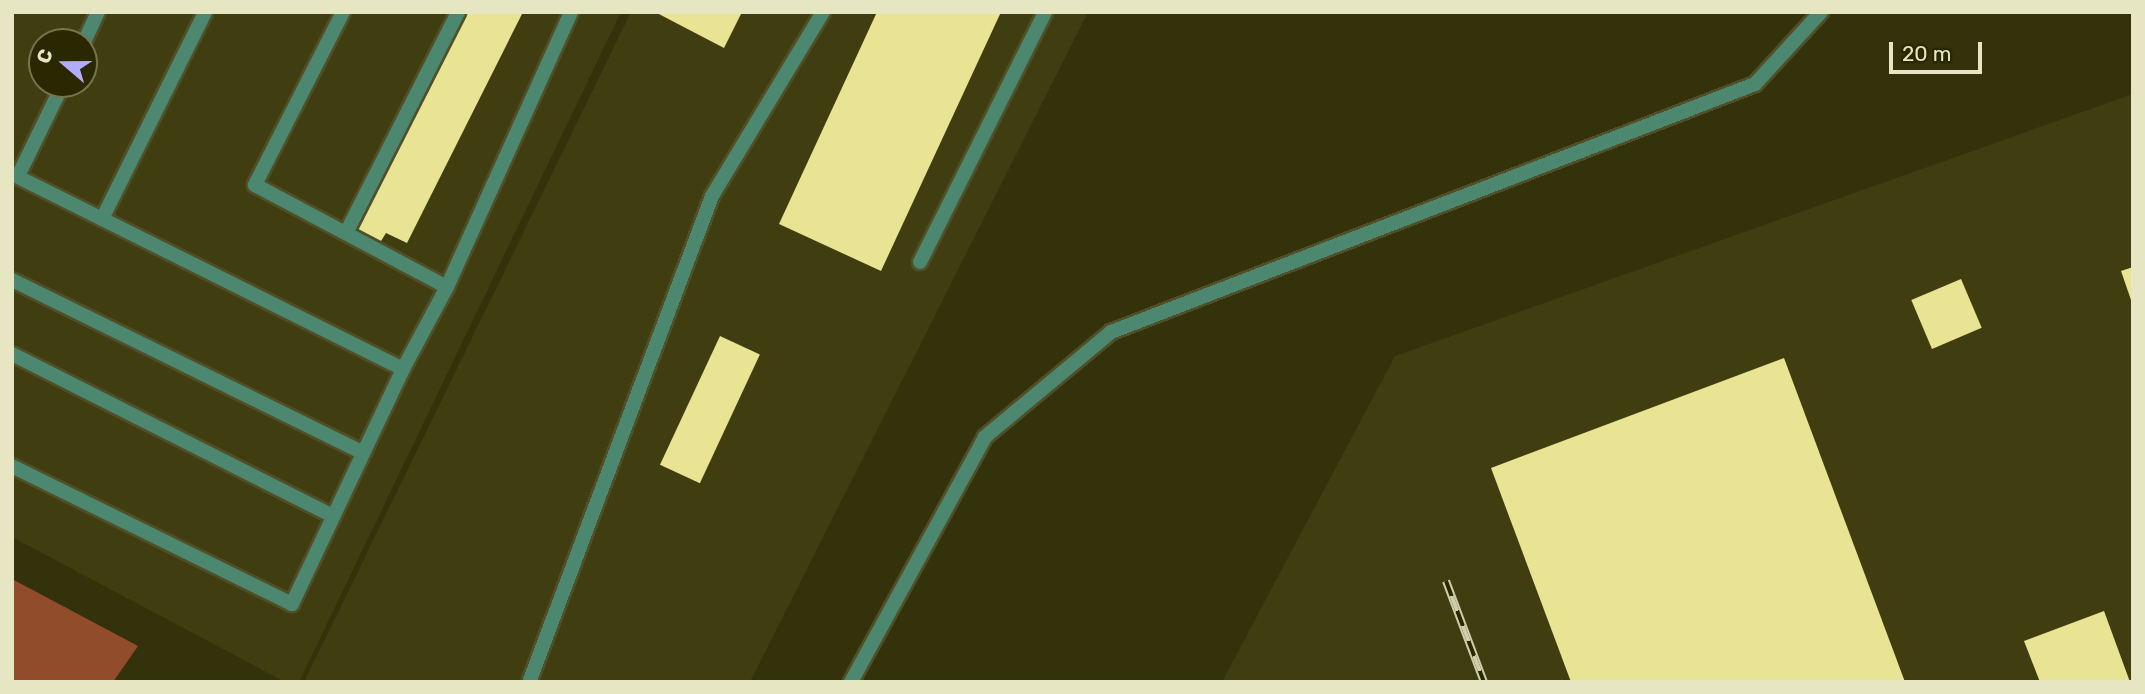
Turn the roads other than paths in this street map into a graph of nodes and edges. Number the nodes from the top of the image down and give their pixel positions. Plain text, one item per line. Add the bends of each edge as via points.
1 (98, 12) edge
2 (205, 12) edge
3 (343, 12) edge
4 (458, 12) edge
5 (571, 12) edge
6 (822, 12) edge
7 (1045, 12) edge
8 (1821, 12) edge
9 (91, 28) edge
10 (56, 98) edge
11 (15, 175) edge
12 (102, 219) junction
13 (346, 233) junction
14 (920, 262) dead end
15 (12, 280) edge
16 (447, 286) junction
17 (12, 354) edge
18 (403, 369) junction
19 (363, 453) junction
20 (12, 466) edge
21 (333, 516) junction
22 (530, 680) dead end
23 (851, 682) edge

1 - 9 lane
2 - 12 lane
3 - 13 lane via 255,186
4 - 13 lane
5 - 16 lane
6 - 22 lane via 712,196
7 - 14 lane
8 - 23 lane via 1755,84 1111,332 985,437
10 - 11 lane
11 - 12 lane
12 - 18 lane
13 - 16 lane
15 - 19 lane
16 - 18 lane
17 - 21 lane
18 - 19 lane
19 - 21 lane
20 - 21 lane via 292,604

